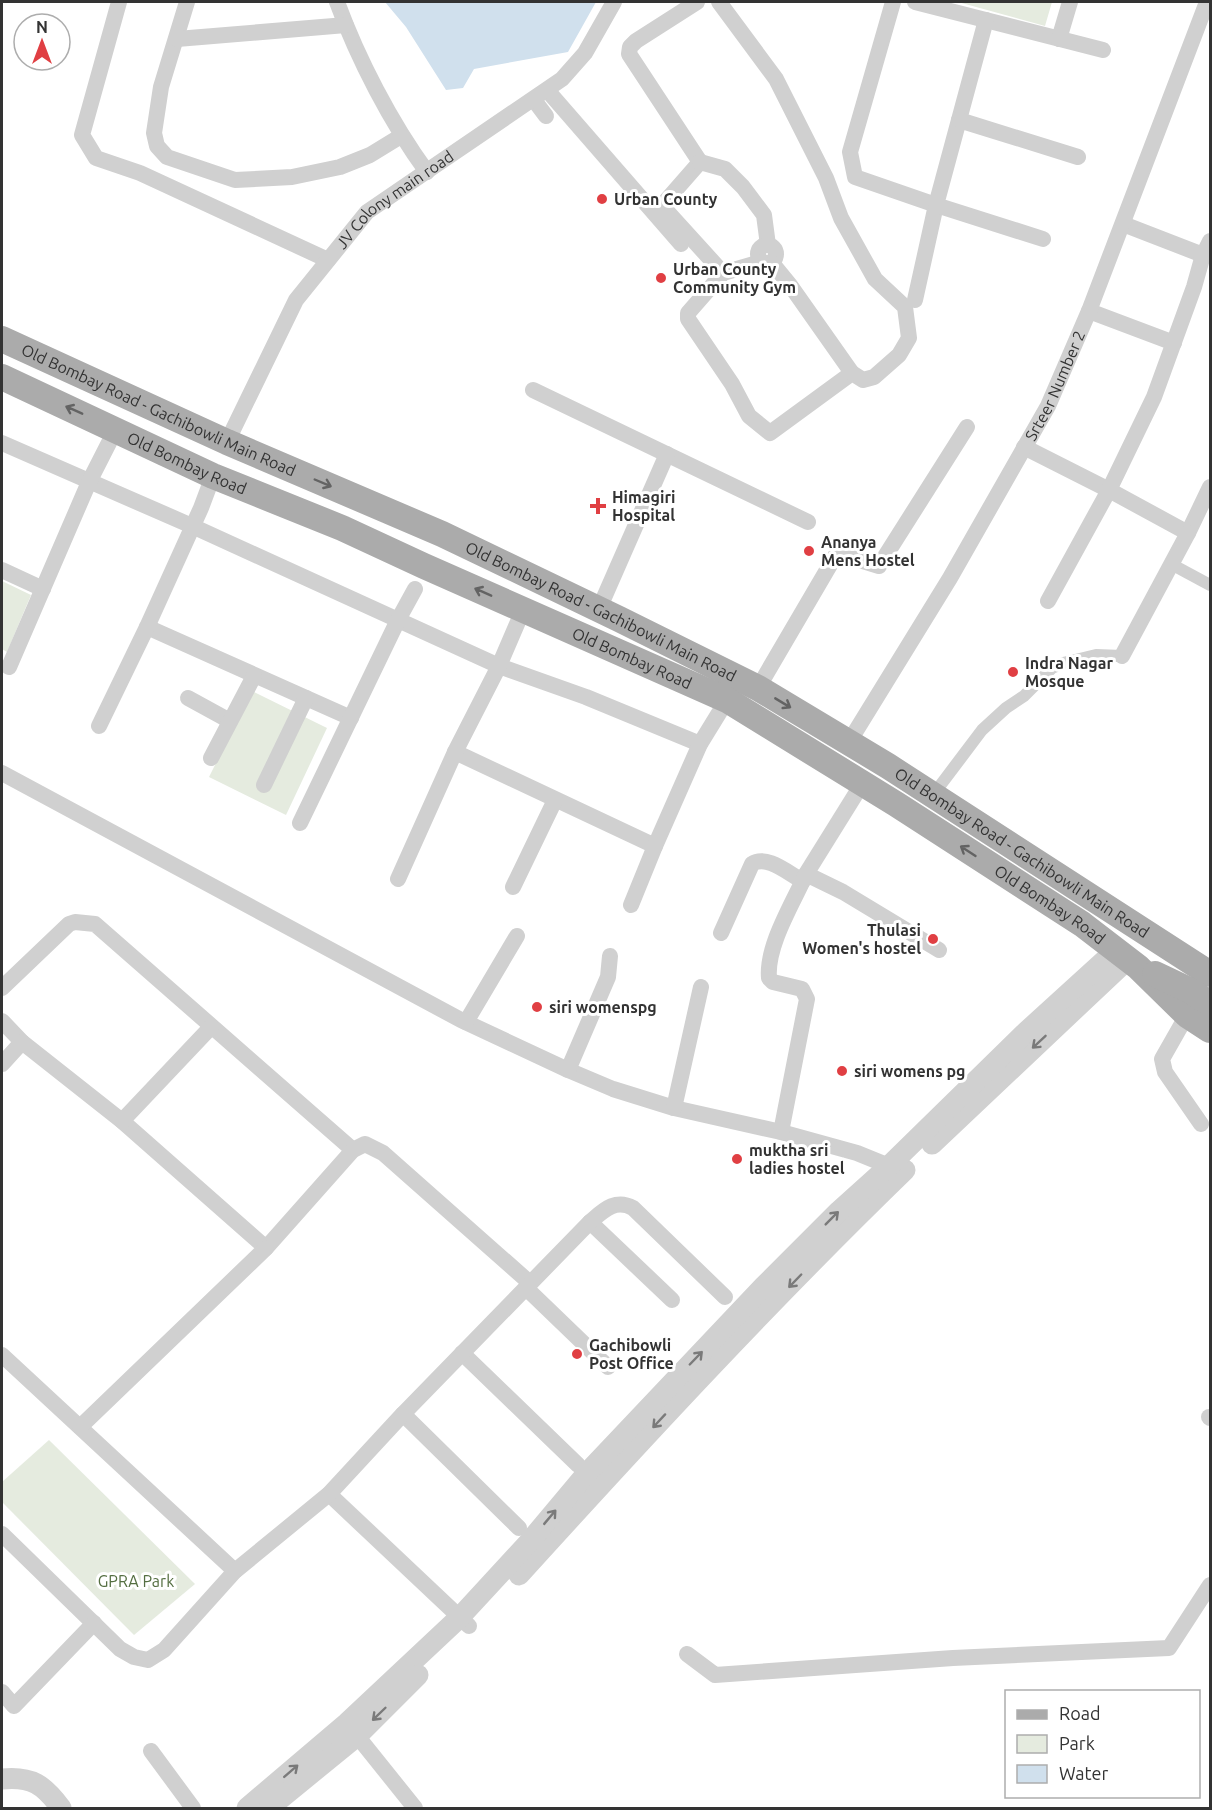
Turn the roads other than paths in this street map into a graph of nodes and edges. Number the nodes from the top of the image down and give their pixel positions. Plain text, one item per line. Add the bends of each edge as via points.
1 (119, 2) edge
2 (187, 2) edge
3 (337, 2) edge
4 (614, 2) edge
5 (697, 2) edge
6 (719, 2) edge
7 (892, 2) edge
8 (915, 2) edge
9 (1070, 2) edge
10 (1207, 2) edge
11 (986, 20) junction
12 (346, 25) junction
13 (177, 39) junction
14 (1059, 39) junction
15 (1103, 50) dead end
16 (541, 95) junction
17 (546, 116) dead end
18 (959, 120) junction
19 (401, 136) junction
20 (1078, 157) dead end
21 (700, 162) junction
22 (427, 172) junction
23 (936, 205) junction
24 (1123, 224) junction
25 (1043, 239) dead end
26 (681, 244) dead end
27 (1207, 248) edge
28 (328, 260) junction
29 (766, 262) junction
30 (723, 273) junction
31 (915, 300) dead end
32 (1089, 311) junction
33 (2, 339) edge
34 (1174, 343) junction
35 (852, 374) junction
36 (2, 377) edge
37 (533, 390) dead end
38 (967, 427) dead end
39 (116, 429) junction
40 (227, 441) junction
41 (2, 443) edge
42 (1024, 447) junction
43 (667, 454) junction
44 (213, 476) junction
45 (89, 482) junction
46 (1210, 487) edge
47 (1109, 490) junction
48 (808, 522) dead end
49 (192, 526) junction
50 (1188, 533) junction
51 (1171, 564) junction
52 (2, 570) edge
53 (1210, 585) edge
54 (43, 589) junction
55 (415, 589) dead end
56 (1048, 602) dead end
57 (599, 609) junction
58 (523, 610) junction
59 (398, 620) junction
60 (147, 627) junction
61 (1122, 656) joint
62 (499, 666) junction
63 (9, 667) dead end
64 (254, 676) junction
65 (758, 688) junction
66 (188, 698) dead end
67 (306, 698) junction
68 (728, 700) junction
69 (351, 718) junction
70 (230, 721) junction
71 (99, 726) dead end
72 (849, 742) junction
73 (700, 744) junction
74 (455, 752) junction
75 (211, 758) dead end
76 (2, 773) edge
77 (862, 784) junction
78 (264, 785) dead end
79 (933, 795) junction
80 (555, 800) junction
81 (300, 824) dead end
82 (655, 846) junction
83 (804, 878) junction
84 (398, 879) dead end
85 (513, 887) dead end
86 (631, 905) dead end
87 (721, 933) dead end
88 (517, 936) dead end
89 (939, 950) dead end
90 (610, 956) dead end
91 (1119, 963) junction
92 (1203, 985) edge
93 (702, 987) dead end
94 (2, 988) edge
95 (2, 1021) edge
96 (466, 1022) junction
97 (211, 1027) junction
98 (1210, 1030) edge
99 (22, 1042) junction
100 (2, 1064) edge
101 (568, 1070) junction
102 (674, 1108) junction
103 (122, 1120) junction
104 (1201, 1124) dead end
105 (782, 1132) junction
106 (353, 1150) junction
107 (895, 1171) junction
108 (590, 1222) junction
109 (266, 1248) junction
110 (528, 1286) junction
111 (725, 1297) dead end
112 (672, 1300) dead end
113 (462, 1353) junction
114 (2, 1355) edge
115 (608, 1367) dead end
116 (403, 1414) junction
117 (80, 1427) junction
118 (578, 1465) dead end
119 (329, 1494) junction
120 (519, 1528) dead end
121 (2, 1534) edge
122 (235, 1571) junction
123 (1210, 1585) edge
124 (465, 1621) junction
125 (94, 1623) junction
126 (687, 1654) dead end
127 (2, 1692) edge
128 (352, 1729) junction
129 (151, 1751) dead end
130 (2, 1779) edge
131 (61, 1809) edge
132 (193, 1809) edge
133 (247, 1809) edge
134 (269, 1809) edge
135 (415, 1809) edge

1 - 28 street via 82,135 96,158 140,173
2 - 13 street
3 - 12 street
4 - 16 street, JV Colony main road via 585,53
5 - 21 street via 636,41 630,54
6 - 35 street via 776,79 874,279 905,307 909,338 900,355 874,377 863,380
7 - 23 street via 850,152 855,177
8 - 11 street
9 - 14 street
10 - 24 street, Srteer Number 2
11 - 14 street
11 - 18 street
12 - 13 street
12 - 19 street
13 - 19 street via 161,87 154,133 157,146 167,156 235,180 292,177 340,168
14 - 15 street
16 - 17 street
16 - 22 street, JV Colony main road
16 - 26 street via 559,103
18 - 20 street
18 - 23 street
19 - 22 street
21 - 29 street via 725,169 764,215 768,245 777,253
21 - 30 street via 668,197 666,209
22 - 28 street, JV Colony main road via 367,212
23 - 25 street
23 - 31 street
24 - 27 street
24 - 32 street, Srteer Number 2
27 - 34 street
28 - 40 street, JV Colony main road via 296,300
29 - 30 street
29 - 35 street via 790,285
30 - 35 street via 688,313 688,319 749,416 770,433
32 - 34 street
32 - 42 street, Srteer Number 2 via 1048,406
33 - 40 main road, Old Bombay Road - Gachibowli Main Road
34 - 47 street via 1154,396
39 -> 36 main road, Old Bombay Road
37 - 43 street
38 - 65 street via 879,566 837,553
39 - 44 main road, Old Bombay Road
39 - 45 street
40 -> 57 main road, Old Bombay Road - Gachibowli Main Road via 442,534
41 - 45 street
42 - 47 street
42 - 72 street, Srteer Number 2 via 950,578
43 - 48 street
43 - 57 street
44 - 49 street
58 -> 44 main road, Old Bombay Road via 342,528
45 - 49 street
45 - 54 street
46 - 50 street
47 - 50 street
47 - 56 street
49 - 59 street
49 - 60 street
50 - 51 street
51 - 53 street
51 - 61 street
52 - 54 street
54 - 63 street
55 - 59 street
57 - 65 main road, Old Bombay Road - Gachibowli Main Road
58 - 62 street
58 - 68 main road, Old Bombay Road
59 - 62 street
59 - 69 street
60 - 64 street
60 - 71 street
61 - 79 street via 1096,655 1052,668 982,730
62 - 73 street
62 - 74 street
64 - 67 street
64 - 70 street
65 -> 72 main road, Old Bombay Road - Gachibowli Main Road
66 - 70 street
67 - 69 street
67 - 78 street
68 - 73 street
68 - 77 main road, Old Bombay Road
69 - 81 street
70 - 75 street
72 - 79 main road, Old Bombay Road - Gachibowli Main Road
73 - 82 street
74 - 80 street
74 - 84 street
76 - 96 street
77 - 83 street
91 -> 77 main road, Old Bombay Road via 1082,924
79 - 92 main road, Old Bombay Road - Gachibowli Main Road via 1168,945
80 - 82 street
80 - 85 street
82 - 86 street
83 - 87 street via 758,860 752,864
83 - 89 street via 843,892
83 - 105 street via 775,941 768,970 774,982 801,989 807,999
88 - 96 street
90 - 101 street via 608,977
91 - 92 main road, Old Bombay Road
91 - 107 street via 1065,1007
92 - 98 main road
92 - 104 street via 1162,1059 1165,1072
93 - 102 street
94 - 97 street via 69,924 86,922 95,924
95 - 99 street
96 - 101 street
97 - 103 street
97 - 106 street
99 - 100 street
99 - 103 street
101 - 102 street
102 - 105 street
103 - 109 street
105 - 107 street via 856,1153
106 - 109 street
106 - 110 street via 365,1144 383,1153
107 - 124 street via 839,1211 763,1287 587,1473
108 - 110 street
108 - 111 street via 610,1205 633,1208
108 - 112 street
109 - 117 street
110 - 113 street
110 - 115 street
113 - 116 street
113 - 118 street
114 - 117 street
116 - 119 street
116 - 120 street
117 - 122 street
119 - 122 street
119 - 124 street
121 - 125 street
122 - 125 street via 164,1650 148,1660 120,1649
123 - 126 street via 1169,1648 715,1674
124 - 128 street
125 - 127 street via 14,1706
133 -> 128 street
128 - 134 street
128 - 135 street
129 - 132 street
130 - 131 street via 32,1780 48,1790

